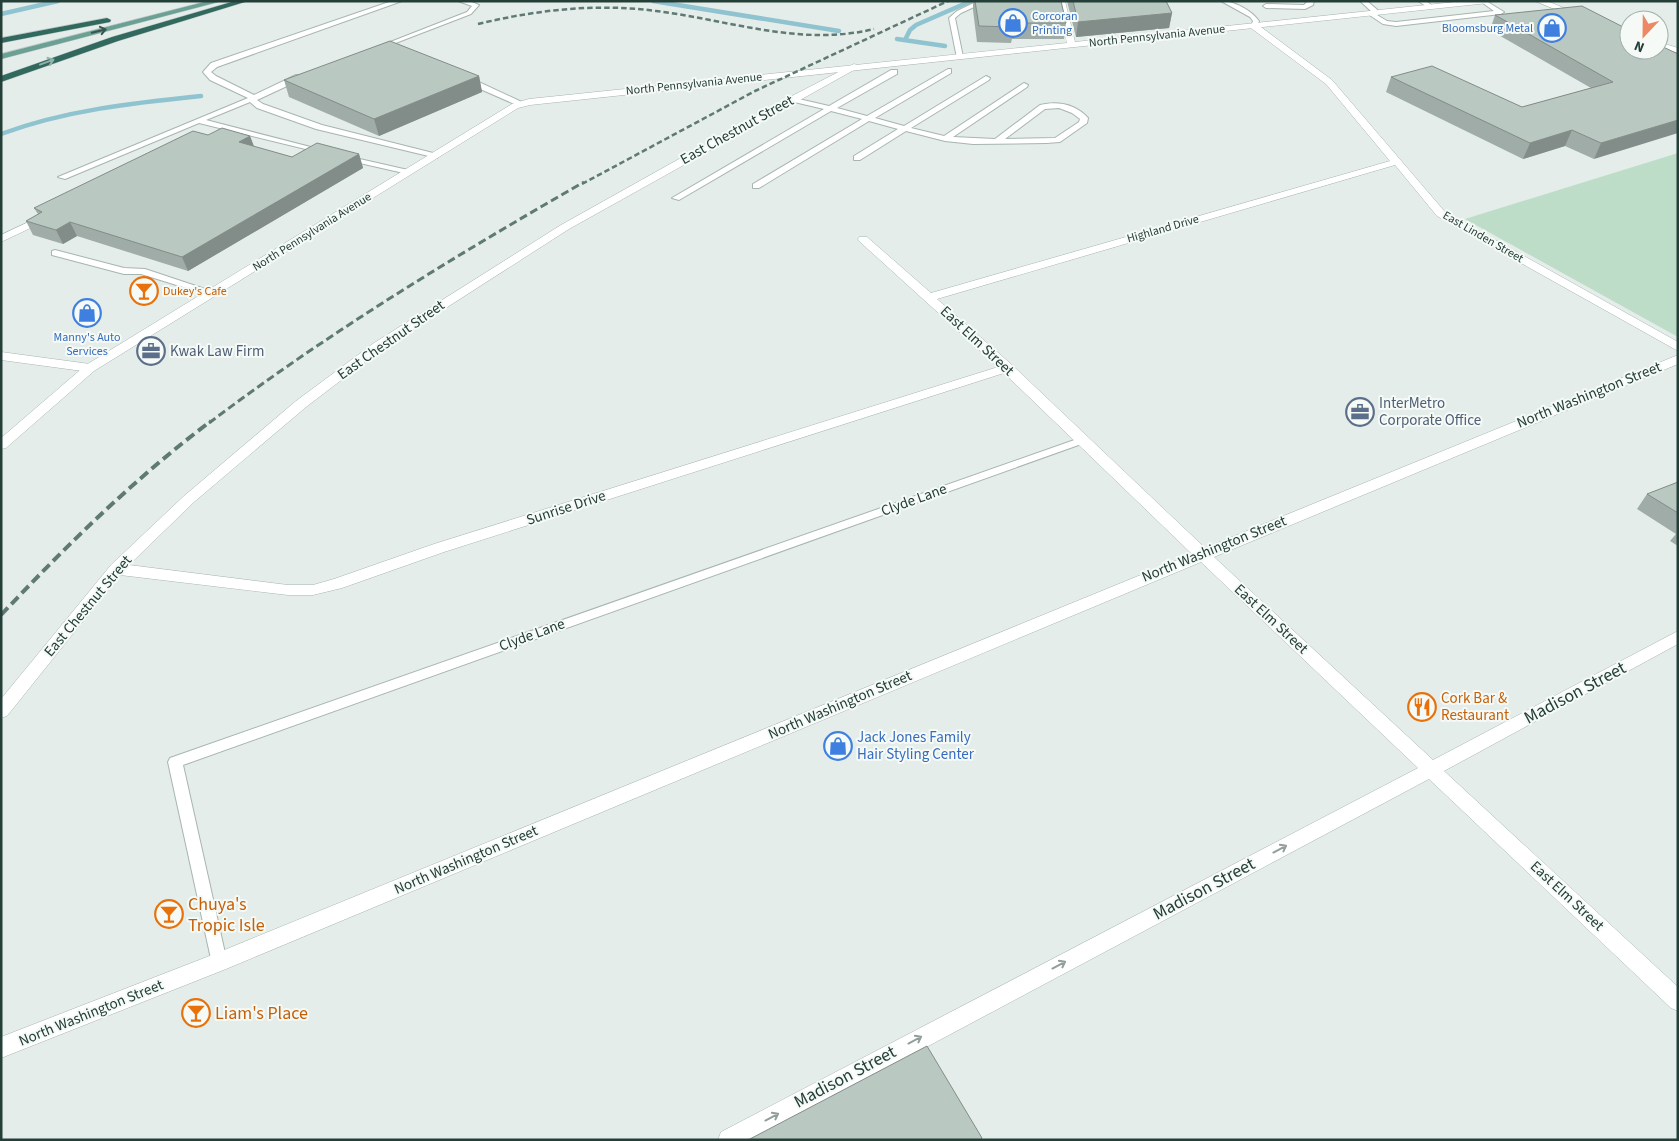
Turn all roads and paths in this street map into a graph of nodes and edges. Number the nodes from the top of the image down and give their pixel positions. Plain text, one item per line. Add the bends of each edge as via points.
1 (184, 1) edge
2 (218, 1) edge
3 (244, 1) edge
4 (399, 1) edge
5 (461, 1) edge
6 (984, 1) edge
7 (1061, 1) edge
8 (1224, 1) edge
9 (1311, 1) edge
10 (1363, 1) edge
11 (1421, 1) edge
12 (1488, 1) edge
13 (1539, 1) edge
14 (1483, 2) edge
15 (1265, 3) edge
16 (1431, 7) junction
17 (1240, 10) junction
18 (1374, 13) junction
19 (1584, 17) edge
20 (107, 20) junction
21 (1254, 26) junction
22 (1, 41) edge
23 (1072, 46) junction
24 (1, 48) edge
25 (378, 48) junction
26 (368, 50) edge
27 (392, 51) edge
28 (1, 57) edge
29 (959, 57) junction
30 (857, 66) junction
31 (948, 71) dead end
32 (894, 72) dead end
33 (306, 74) edge
34 (459, 76) edge
35 (986, 78) dead end
36 (1, 79) edge
37 (1024, 85) dead end
38 (254, 98) junction
39 (793, 99) junction
40 (522, 104) junction
41 (829, 108) junction
42 (868, 119) junction
43 (199, 121) junction
44 (905, 128) junction
45 (945, 139) junction
46 (996, 142) junction
47 (434, 156) junction
48 (857, 158) dead end
49 (1396, 162) junction
50 (408, 172) junction
51 (62, 177) dead end
52 (756, 186) dead end
53 (676, 198) dead end
54 (35, 222) edge
55 (1, 239) edge
56 (863, 239) dead end
57 (55, 253) dead end
58 (212, 293) junction
59 (930, 297) junction
60 (1678, 347) edge
61 (1, 356) edge
62 (1678, 359) edge
63 (90, 368) junction
64 (1008, 368) junction
65 (1083, 440) junction
66 (1, 445) edge
67 (1202, 554) junction
68 (116, 569) junction
69 (1678, 637) edge
70 (1, 711) edge
71 (1432, 770) junction
72 (219, 962) junction
73 (1678, 1001) edge
74 (1, 1048) edge
75 (729, 1140) edge

1 - 20 main road
28 -> 2 main road
36 -> 3 highway via 115,39
4 - 38 lane via 214,65 207,72
5 - 25 lane via 476,5 469,13
6 - 29 lane via 952,18
7 - 23 street
8 - 17 lane
9 - 15 lane via 1305,7
10 - 18 lane
11 - 16 lane
12 - 14 street, North Pennsylvania Avenue
13 - 19 street
14 - 16 street, North Pennsylvania Avenue
14 - 18 lane via 1501,12 1396,24 1385,23
15 - 17 lane via 1265,7
16 - 18 street, North Pennsylvania Avenue
17 - 21 lane via 1255,19
18 - 21 street, North Pennsylvania Avenue
20 - 22 highway
20 - 24 main road
21 - 23 street, North Pennsylvania Avenue
21 - 49 street, East Linden Street via 1329,82
23 - 29 street, North Pennsylvania Avenue
25 - 26 lane
25 - 27 lane
29 - 30 street, North Pennsylvania Avenue
30 - 39 street, East Chestnut Street
30 - 40 street, North Pennsylvania Avenue
31 - 42 lane
32 - 41 lane
33 - 38 lane
34 - 40 lane
35 - 44 lane
37 - 45 lane
38 - 43 lane
38 - 47 lane via 253,102 260,106 319,127
39 - 41 lane
39 - 68 street, East Chestnut Street via 565,227 378,346 301,404 189,499
40 - 47 street, North Pennsylvania Avenue
41 - 42 lane
41 - 53 lane
42 - 44 lane
42 - 52 lane
43 - 50 lane
43 - 51 lane
44 - 45 lane
44 - 48 lane
45 - 46 lane
46 - 46 lane via 1057,140 1083,123 1084,118 1061,106 1043,107
47 - 50 street, North Pennsylvania Avenue
49 - 59 street, Highland Drive
49 - 60 street, East Linden Street via 1441,214
50 - 58 street, North Pennsylvania Avenue
54 - 55 street
56 - 59 street, East Elm Street
57 - 58 lane via 124,271 142,271
58 - 63 street, North Pennsylvania Avenue
59 - 64 street, East Elm Street
61 - 63 street
62 - 67 street, North Washington Street
63 - 66 street, North Pennsylvania Avenue
64 - 65 street, East Elm Street
64 - 68 street, Sunrise Drive via 313,590 288,590
65 - 67 street, East Elm Street
65 - 72 lane, Clyde Lane via 175,762
67 - 71 street, East Elm Street
67 - 72 street, North Washington Street
68 - 70 street, East Chestnut Street
69 - 71 street, Madison Street
71 - 73 street, East Elm Street
75 -> 71 street, Madison Street
72 - 74 street, North Washington Street

